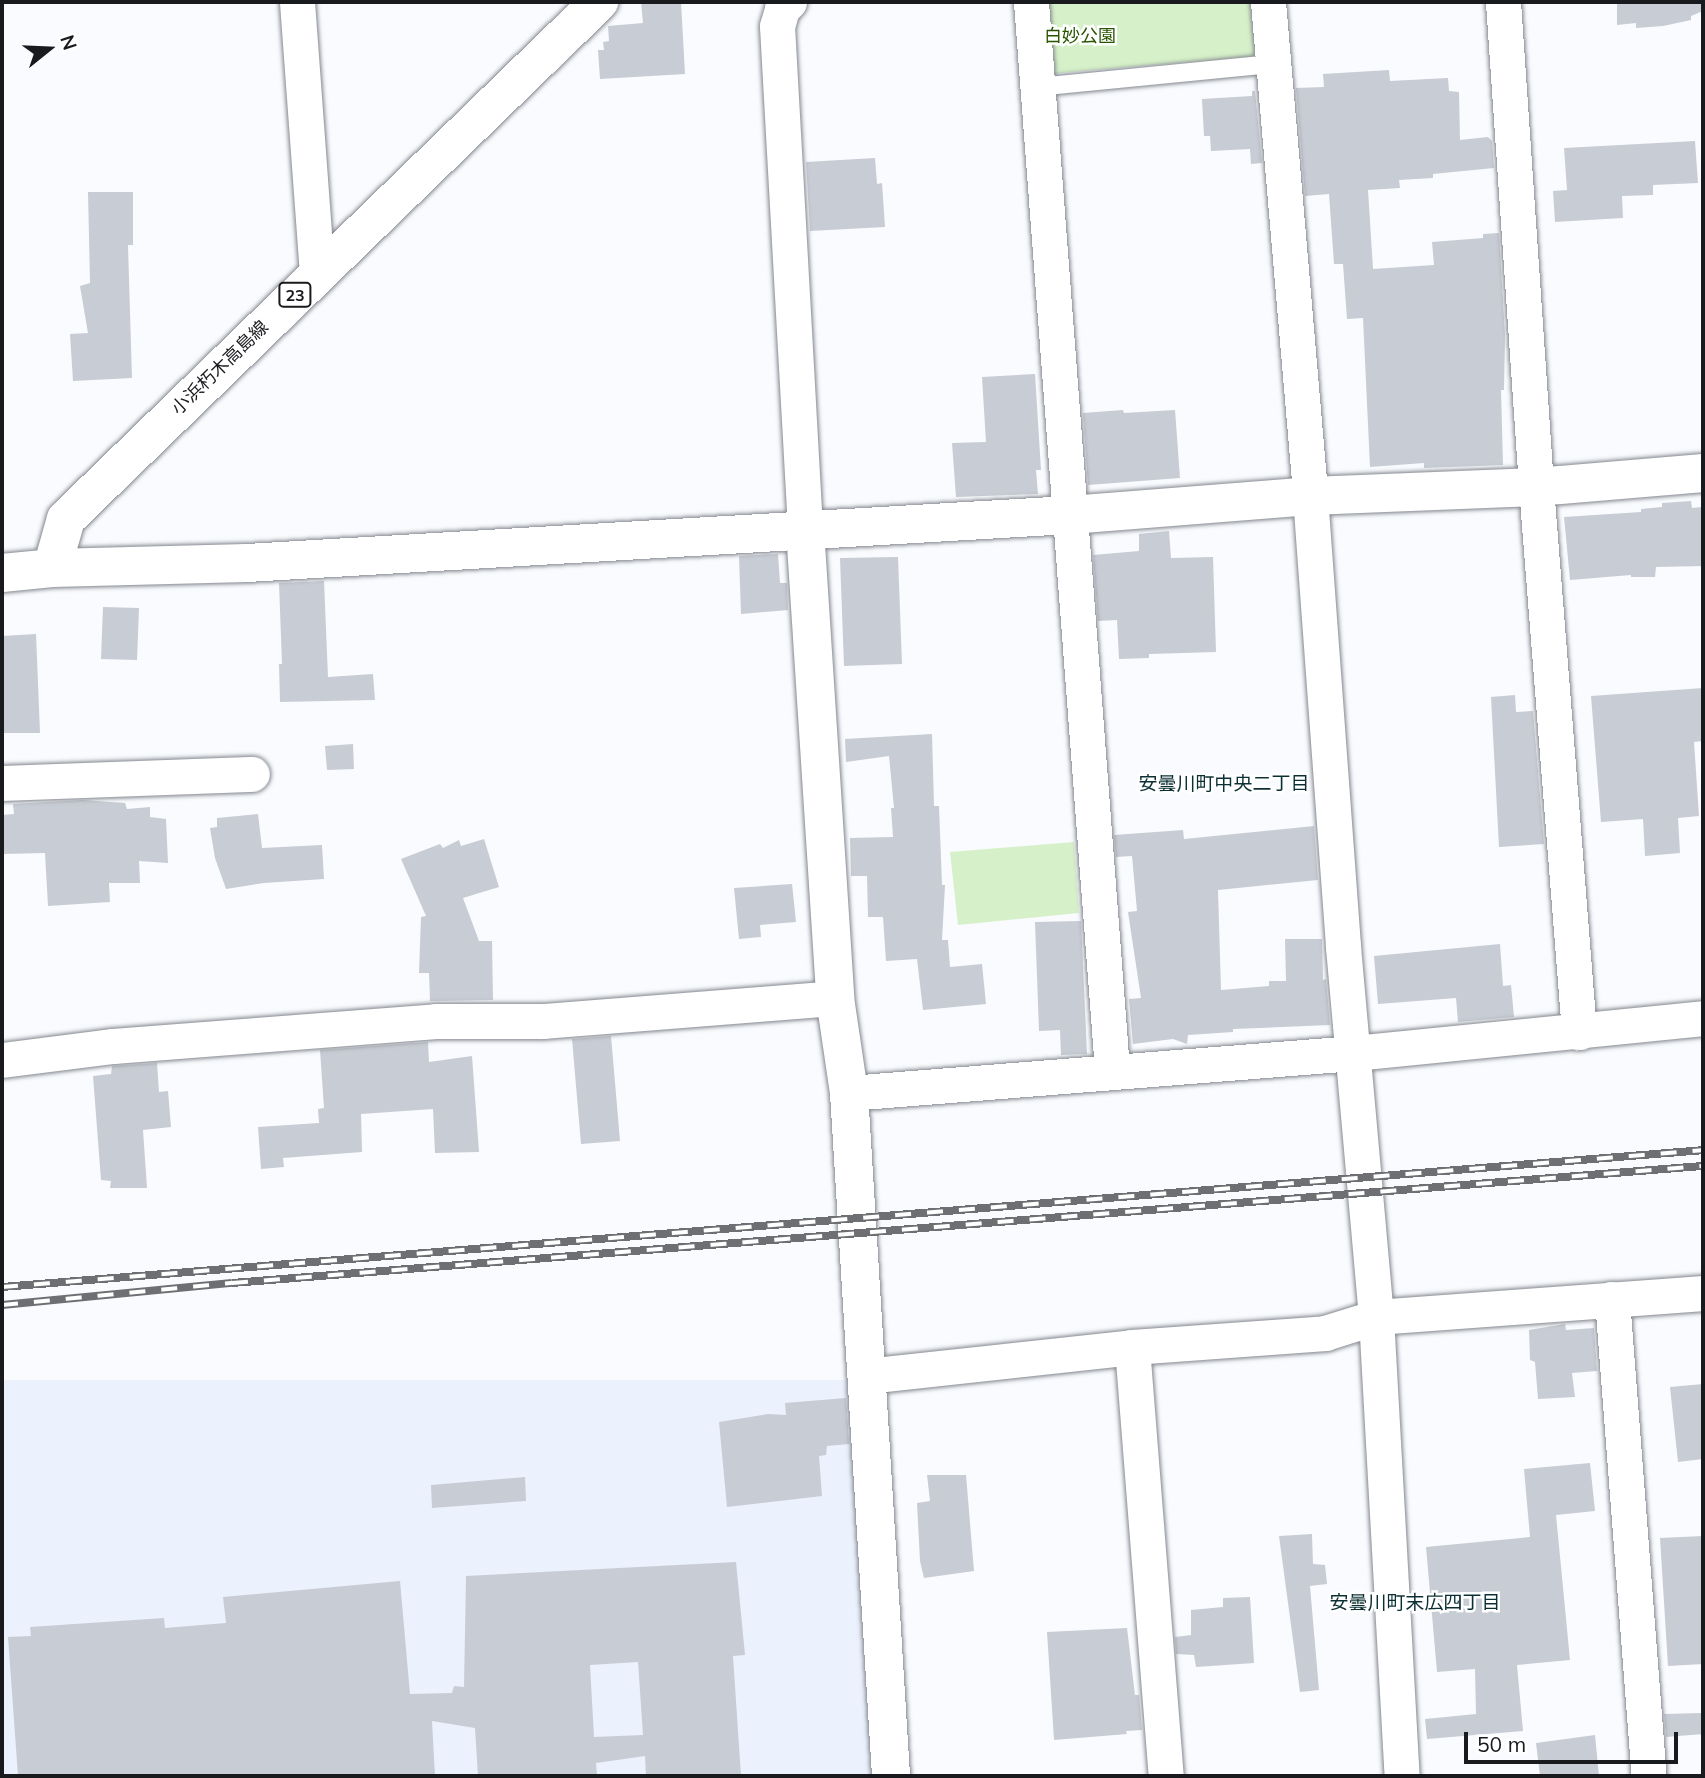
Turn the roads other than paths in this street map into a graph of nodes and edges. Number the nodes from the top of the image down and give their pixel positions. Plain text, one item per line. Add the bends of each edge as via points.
1 (297, 2) edge
2 (598, 2) edge
3 (789, 2) edge
4 (1031, 2) edge
5 (1268, 2) edge
6 (1503, 2) edge
7 (1273, 64) junction
8 (1037, 87) junction
9 (317, 274) junction
10 (1703, 474) edge
11 (1536, 488) junction
12 (1310, 496) junction
13 (1070, 515) junction
14 (805, 529) junction
15 (52, 568) junction
16 (2, 573) edge
17 (252, 774) dead end
18 (2, 783) edge
19 (835, 998) junction
20 (1703, 1018) edge
21 (1579, 1032) junction
22 (1354, 1053) junction
23 (2, 1060) edge
24 (1112, 1070) junction
25 (849, 1094) junction
26 (1703, 1293) edge
27 (1612, 1299) junction
28 (1376, 1317) junction
29 (1132, 1347) junction
30 (866, 1376) junction
31 (891, 1776) edge
32 (1167, 1776) edge
33 (1402, 1776) edge
34 (1649, 1776) edge

1 - 9 street
2 - 9 street, 小浜朽木高島線 / 23
3 - 14 street via 777,26
4 - 8 street
5 - 7 street
6 - 11 street
7 - 8 lane
7 - 12 street
8 - 13 street
9 - 15 street, 小浜朽木高島線 / 23 via 66,519
10 - 11 street
11 - 12 street
11 - 21 street
12 - 13 street
12 - 22 street
13 - 14 street
13 - 24 street
14 - 15 street via 247,563
14 - 19 street
15 - 16 street
17 - 18 street
19 - 23 street via 543,1021 436,1021 113,1046
19 - 25 street
20 - 21 street
21 - 22 street
22 - 24 street
22 - 28 street
24 - 25 street
25 - 30 street
26 - 27 street
27 - 28 street
27 - 34 street
28 - 29 street via 1325,1334
28 - 33 street
29 - 30 street
29 - 32 street
30 - 31 street

